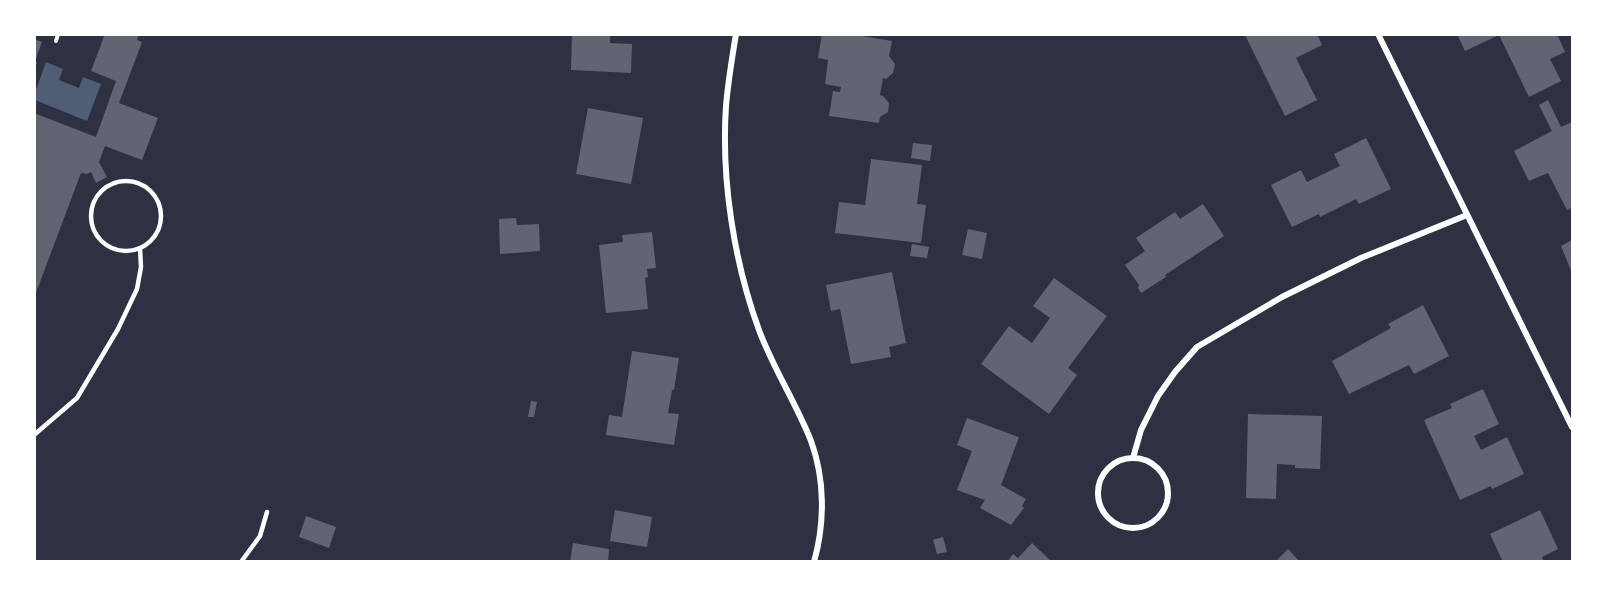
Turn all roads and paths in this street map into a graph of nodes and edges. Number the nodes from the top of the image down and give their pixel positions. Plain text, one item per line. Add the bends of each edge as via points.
1 (58, 34) edge
2 (736, 34) edge
3 (1378, 34) edge
4 (56, 41) dead end
5 (1467, 215) junction
6 (140, 248) junction
7 (1572, 428) edge
8 (34, 435) edge
9 (1133, 458) junction
10 (267, 512) dead end
11 (241, 561) edge
12 (814, 561) edge

1 - 4 path
2 - 12 street via 726,126 732,221 759,330 817,462 822,530
3 - 5 street
5 - 7 street
5 - 9 street via 1341,267 1197,348 1158,396
6 - 6 lane via 156,233 160,210 156,199 140,184 117,182 106,187 92,205 92,228 106,246 129,251
6 - 8 lane via 137,289 118,329 77,398
9 - 9 street via 1110,466 1099,487 1103,510 1116,522 1133,528 1156,519 1168,499 1167,487 1156,466
10 - 11 lane via 260,536

